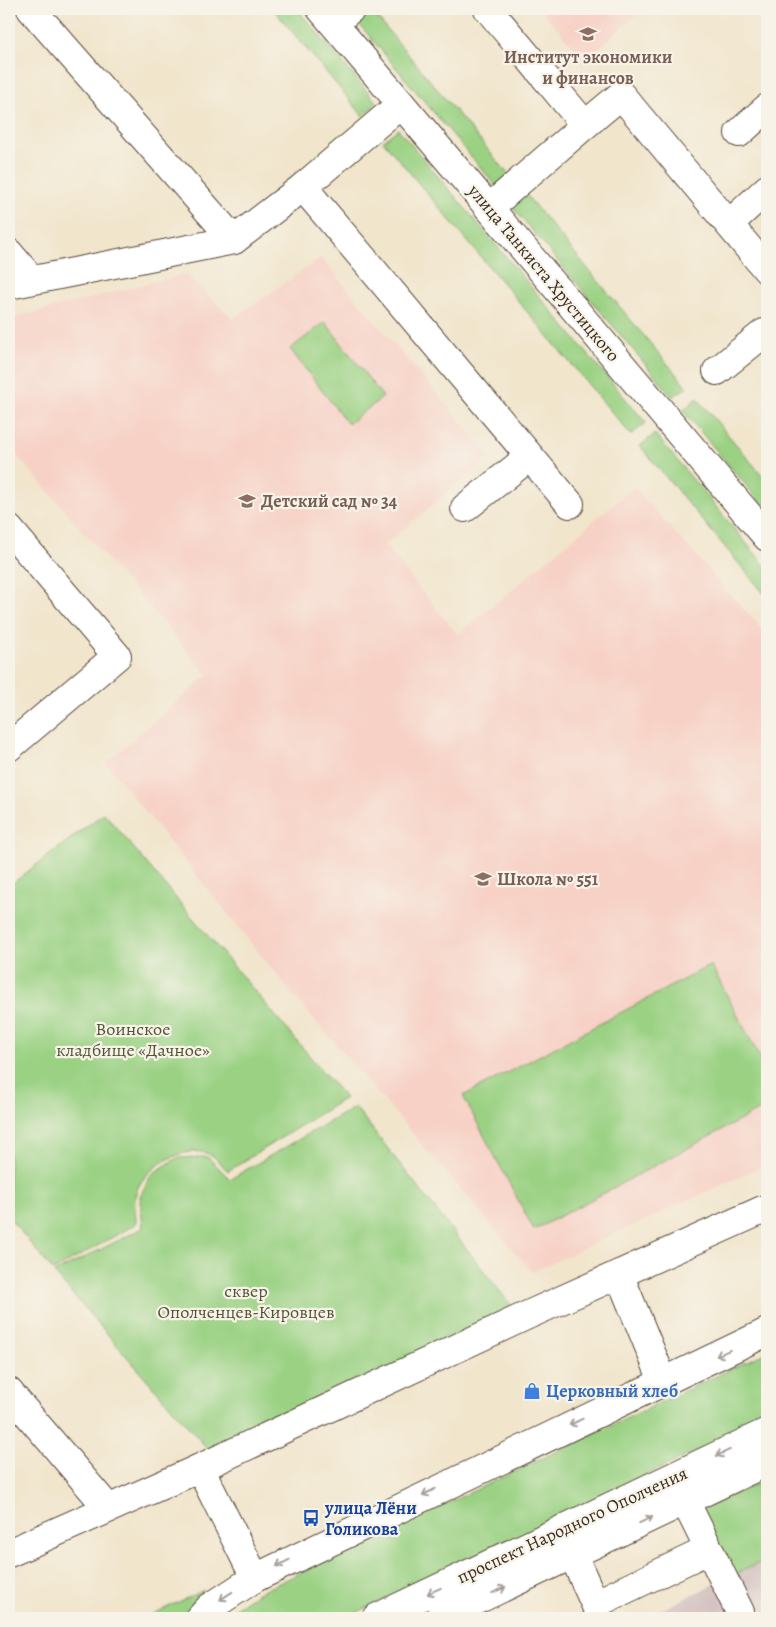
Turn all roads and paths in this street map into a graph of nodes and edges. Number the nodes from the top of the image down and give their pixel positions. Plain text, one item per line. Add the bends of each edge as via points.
1 (31, 9) edge
2 (488, 9) edge
3 (335, 14) edge
4 (401, 104) junction
5 (767, 108) edge
6 (585, 125) junction
7 (739, 133) dead end
8 (303, 187) junction
9 (767, 190) edge
10 (488, 208) junction
11 (729, 224) junction
12 (234, 240) junction
13 (9, 253) edge
14 (767, 270) edge
15 (21, 283) edge
16 (766, 333) edge
17 (717, 372) dead end
18 (529, 457) junction
19 (570, 504) dead end
20 (465, 508) dead end
21 (9, 529) edge
22 (767, 536) edge
23 (10, 744) edge
24 (767, 1208) edge
25 (619, 1274) junction
26 (767, 1332) edge
27 (663, 1380) junction
28 (9, 1392) edge
29 (767, 1432) edge
30 (767, 1462) edge
31 (200, 1468) junction
32 (685, 1501) junction
33 (108, 1508) junction
34 (708, 1550) junction
35 (9, 1553) edge
36 (573, 1554) junction
37 (255, 1578) junction
38 (740, 1612) dead end
39 (200, 1618) edge
40 (376, 1618) edge
41 (439, 1618) edge

1 - 12 street
2 - 6 street
3 - 4 street, улица Танкиста Хрустицкого
4 - 8 street
4 - 10 street, улица Танкиста Хрустицкого
5 - 7 street
6 - 10 street
6 - 11 street via 621,94
8 - 12 street
8 - 18 street
9 - 11 street
10 - 22 street, улица Танкиста Хрустицкого
11 - 14 street
12 - 15 street
13 - 15 street
16 - 17 street
18 - 19 street
18 - 20 street
21 - 23 street via 117,656
24 - 25 street
25 - 27 street
25 - 31 street
26 -> 27 street
27 -> 37 street
28 - 33 street
29 -> 40 street, проспект Народного Ополчения
30 - 32 street, проспект Народного Ополчения
31 - 33 street
31 - 37 street
32 - 34 street
36 -> 32 street, проспект Народного Ополчения
33 - 35 street
34 - 36 street via 595,1604
34 - 38 street
41 -> 36 street, проспект Народного Ополчения
37 -> 39 street via 209,1608

